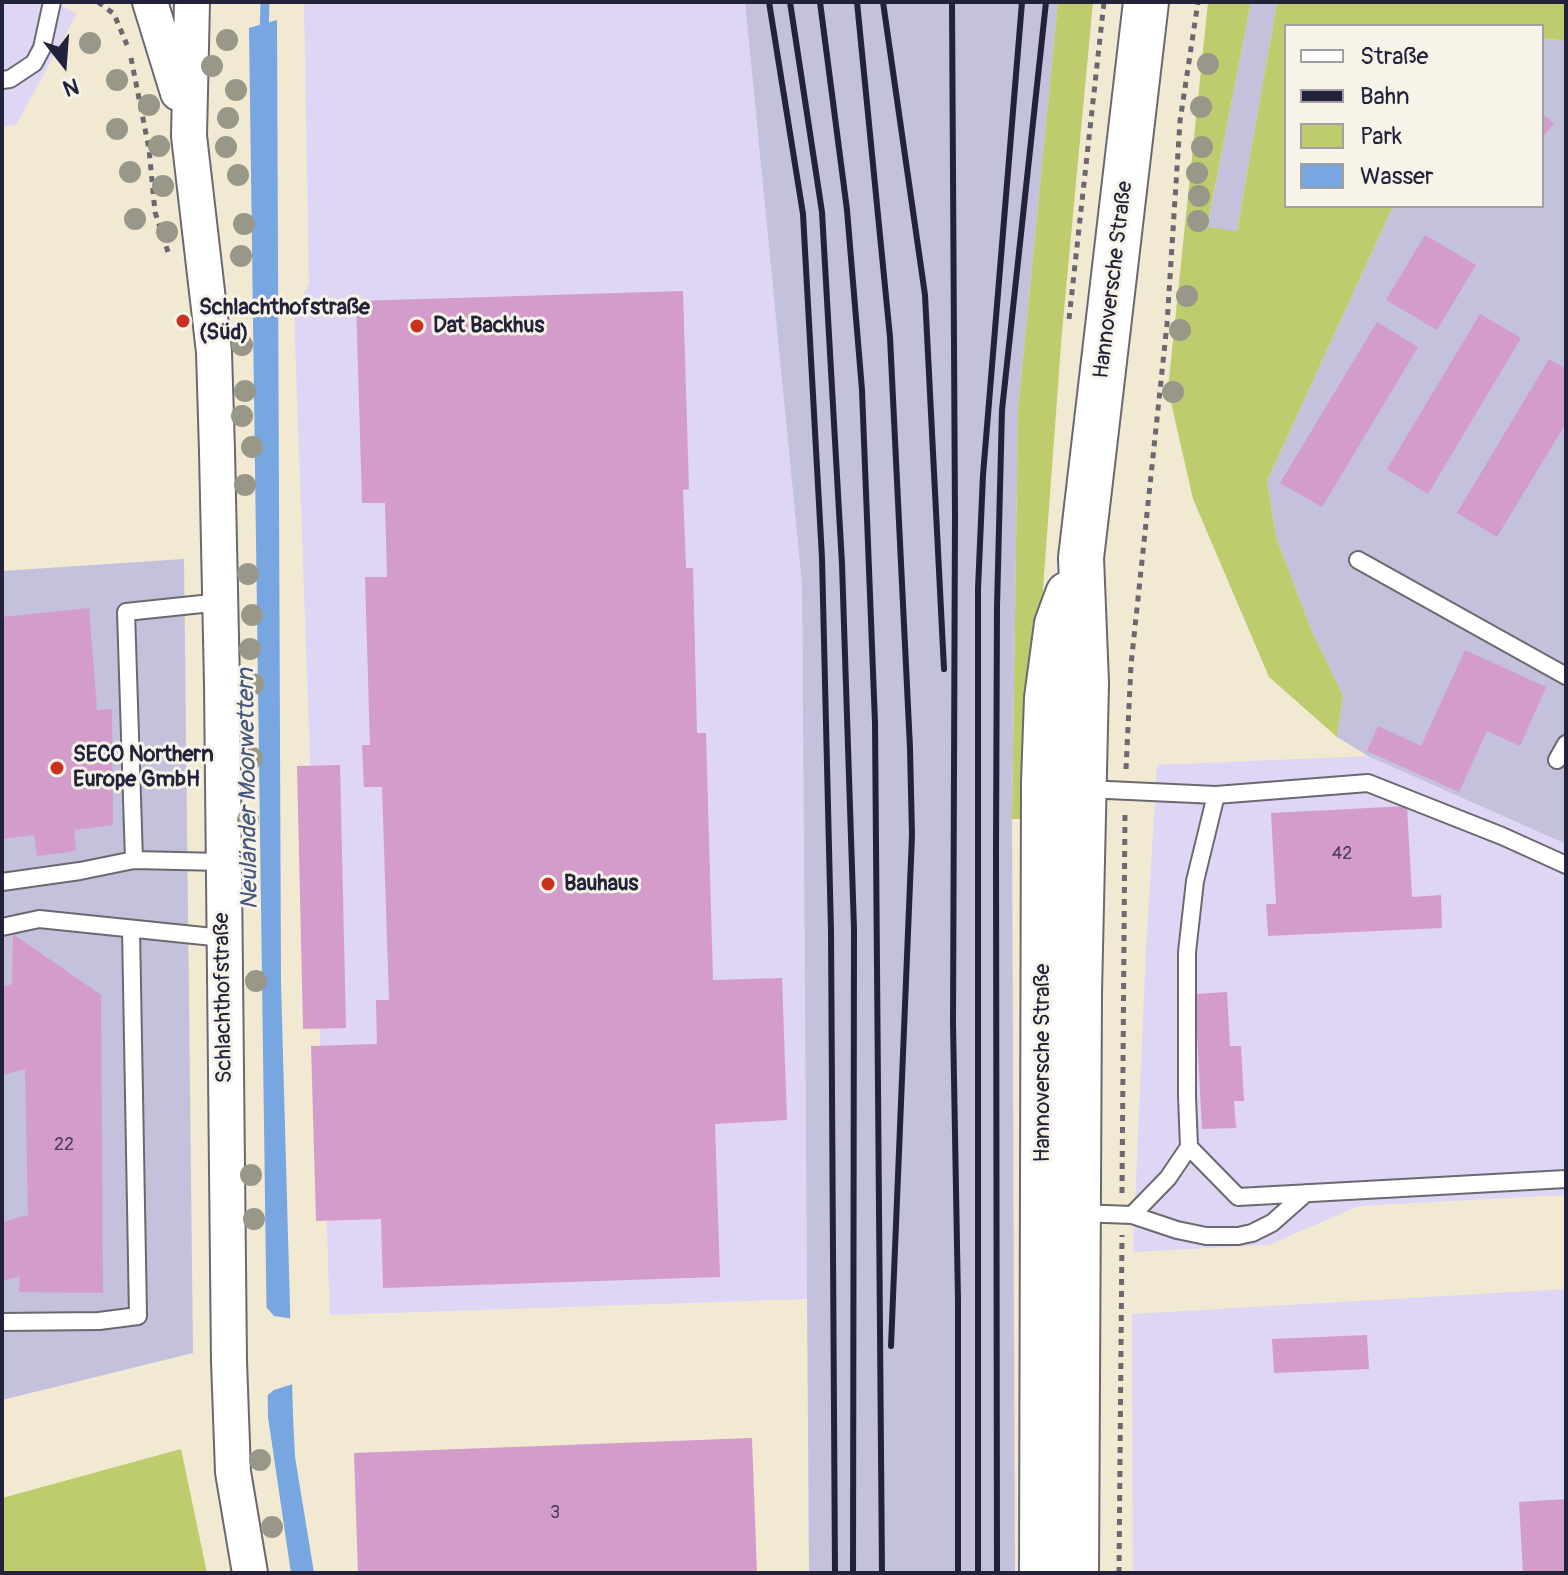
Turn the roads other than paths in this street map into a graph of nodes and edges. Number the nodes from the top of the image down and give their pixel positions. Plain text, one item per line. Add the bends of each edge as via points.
1 (52, 2) edge
2 (150, 2) edge
3 (192, 2) edge
4 (1146, 2) edge
5 (2, 80) edge
6 (189, 136) junction
7 (1081, 558) junction
8 (1358, 560) dead end
9 (221, 602) junction
10 (1566, 676) edge
11 (1566, 744) edge
12 (1557, 760) dead end
13 (1083, 788) junction
14 (1216, 795) junction
15 (134, 860) junction
16 (222, 862) junction
17 (1566, 865) edge
18 (2, 882) edge
19 (2, 927) edge
20 (131, 929) junction
21 (223, 938) junction
22 (1189, 1147) junction
23 (1042, 1158) junction
24 (1566, 1179) edge
25 (1306, 1193) junction
26 (1077, 1213) junction
27 (1132, 1215) junction
28 (1042, 1281) junction
29 (2, 1322) edge
30 (250, 1573) edge
31 (1042, 1573) edge
32 (1076, 1573) edge

1 - 5 lane via 34,63
2 - 6 street, Schlachthofstraße
3 - 6 street, Schlachthofstraße
4 - 7 main road, Hannoversche Straße
6 - 9 street, Schlachthofstraße via 214,352
7 - 13 main road, Hannoversche Straße
7 - 23 main road, Hannoversche Straße via 1057,624 1047,698
8 - 10 lane
9 - 15 lane via 126,612
9 - 16 street, Schlachthofstraße
11 - 12 lane
13 - 14 lane
13 - 26 main road, Hannoversche Straße
14 - 17 lane via 1368,783
14 - 22 lane via 1195,881 1187,952
15 - 16 lane
15 - 18 lane
16 - 21 street, Schlachthofstraße
19 - 20 lane via 39,919
20 - 21 lane
20 - 29 lane via 138,1316
21 - 30 street, Schlachthofstraße via 233,1472
22 - 25 lane via 1238,1197
22 - 27 lane
23 - 26 lane
23 - 28 main road, Hannoversche Straße
24 - 25 lane
25 - 27 lane via 1272,1223 1238,1236 1206,1236
26 - 27 lane
26 - 28 lane
26 - 32 main road, Hannoversche Straße
28 - 31 main road, Hannoversche Straße

